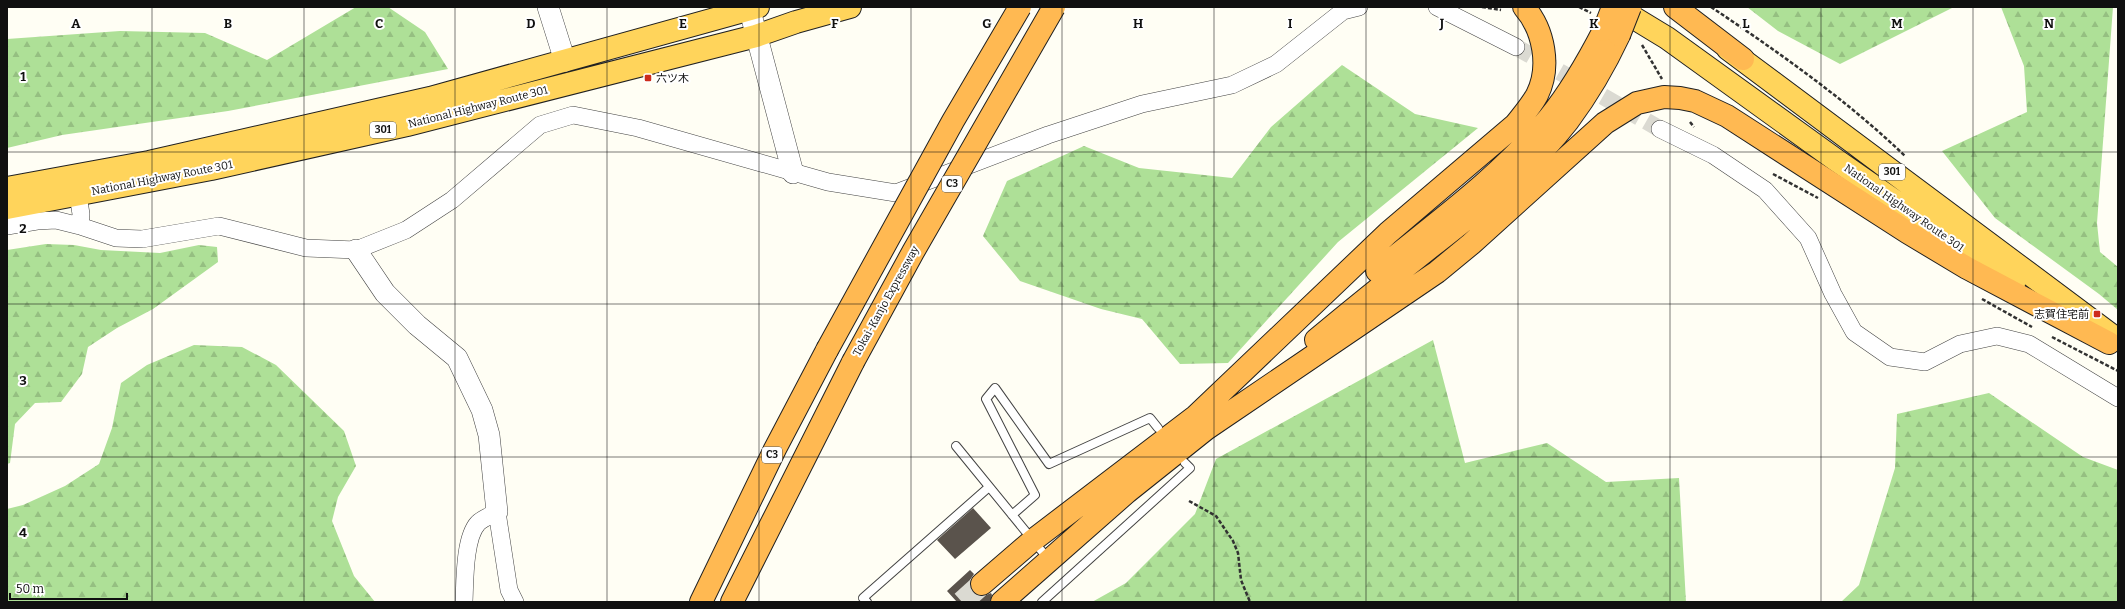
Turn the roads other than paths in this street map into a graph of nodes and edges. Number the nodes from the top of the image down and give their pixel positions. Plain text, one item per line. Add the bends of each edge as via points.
1 (548, 7) edge
2 (850, 7) edge
3 (1020, 7) edge
4 (1054, 7) edge
5 (1359, 7) edge
6 (1437, 7) edge
7 (1524, 7) edge
8 (1615, 7) edge
9 (1630, 7) edge
10 (1666, 7) edge
11 (1675, 7) edge
12 (752, 8) edge
13 (1612, 33) junction
14 (756, 36) junction
15 (1516, 48) tunnel mouth
16 (1743, 59) junction
17 (565, 61) junction
18 (1660, 129) tunnel mouth
19 (793, 173) junction
20 (7, 188) edge
21 (78, 195) junction
22 (7, 208) edge
23 (7, 226) edge
24 (80, 226) junction
25 (356, 250) junction
26 (2115, 343) edge
27 (2118, 398) edge
28 (1201, 422) junction
29 (1158, 428) dead end
30 (956, 446) dead end
31 (1185, 463) dead end
32 (989, 487) junction
33 (497, 512) junction
34 (1012, 515) junction
35 (1032, 541) junction
36 (1049, 561) junction
37 (982, 584) tunnel mouth
38 (464, 602) edge
39 (515, 602) edge
40 (701, 602) edge
41 (732, 602) edge
42 (867, 602) edge
43 (1002, 602) edge
44 (1042, 602) edge

1 - 17 street
2 - 14 highway, National Highway Route 301 / 301
3 - 40 highway, C3, bridge via 953,121 827,350
4 - 41 highway, Tokai-Kanjo Expressway / C3, bridge via 853,362
5 - 19 street via 1343,11 1276,64 1232,85 1142,104 1048,135 896,193 828,182
6 - 15 street
7 - 28 highway via 1537,27 1543,44 1544,61 1538,93 1528,109 1500,138 1420,203 1388,233
8 - 13 highway, bridge
8 - 26 highway, National Highway Route 301 / 301 via 1667,38 1990,268 2038,300
9 - 13 highway, bridge
10 - 16 highway, National Highway Route 301 / 301
11 - 16 highway
12 - 14 street
12 - 17 highway, National Highway Route 301 / 301
13 - 28 highway via 1564,98 1514,155
14 - 19 street
14 - 21 highway, National Highway Route 301 / 301 via 407,124 211,169
16 - 26 highway, National Highway Route 301 / 301
17 - 20 highway, National Highway Route 301 / 301 via 430,98 328,122 149,162
18 - 27 street via 1713,155 1765,190 1808,238 1833,294 1854,332 1890,356 1925,362 1960,344 1997,336 2029,344
19 - 25 street via 638,128 573,115 540,125 452,200 406,230
21 - 22 highway, National Highway Route 301 / 301
21 - 24 street
23 - 24 street via 56,220
24 - 25 street via 116,238 142,239 219,226 306,248
25 - 33 street via 385,293 416,325 457,358 482,410 489,435
26 - 28 highway via 1960,264 1727,116 1695,101 1664,97 1637,103 1605,123 1437,272
28 - 35 highway
28 - 36 highway
29 - 34 lane via 1150,418 1049,464 995,388 986,399 1035,495
30 - 32 lane
31 - 44 lane via 1190,468
32 - 34 lane
32 - 42 lane via 863,598
33 - 38 street via 478,523 472,535 466,553
33 - 39 street via 509,590
34 - 35 lane
35 - 36 lane
35 - 37 highway
36 - 43 highway

